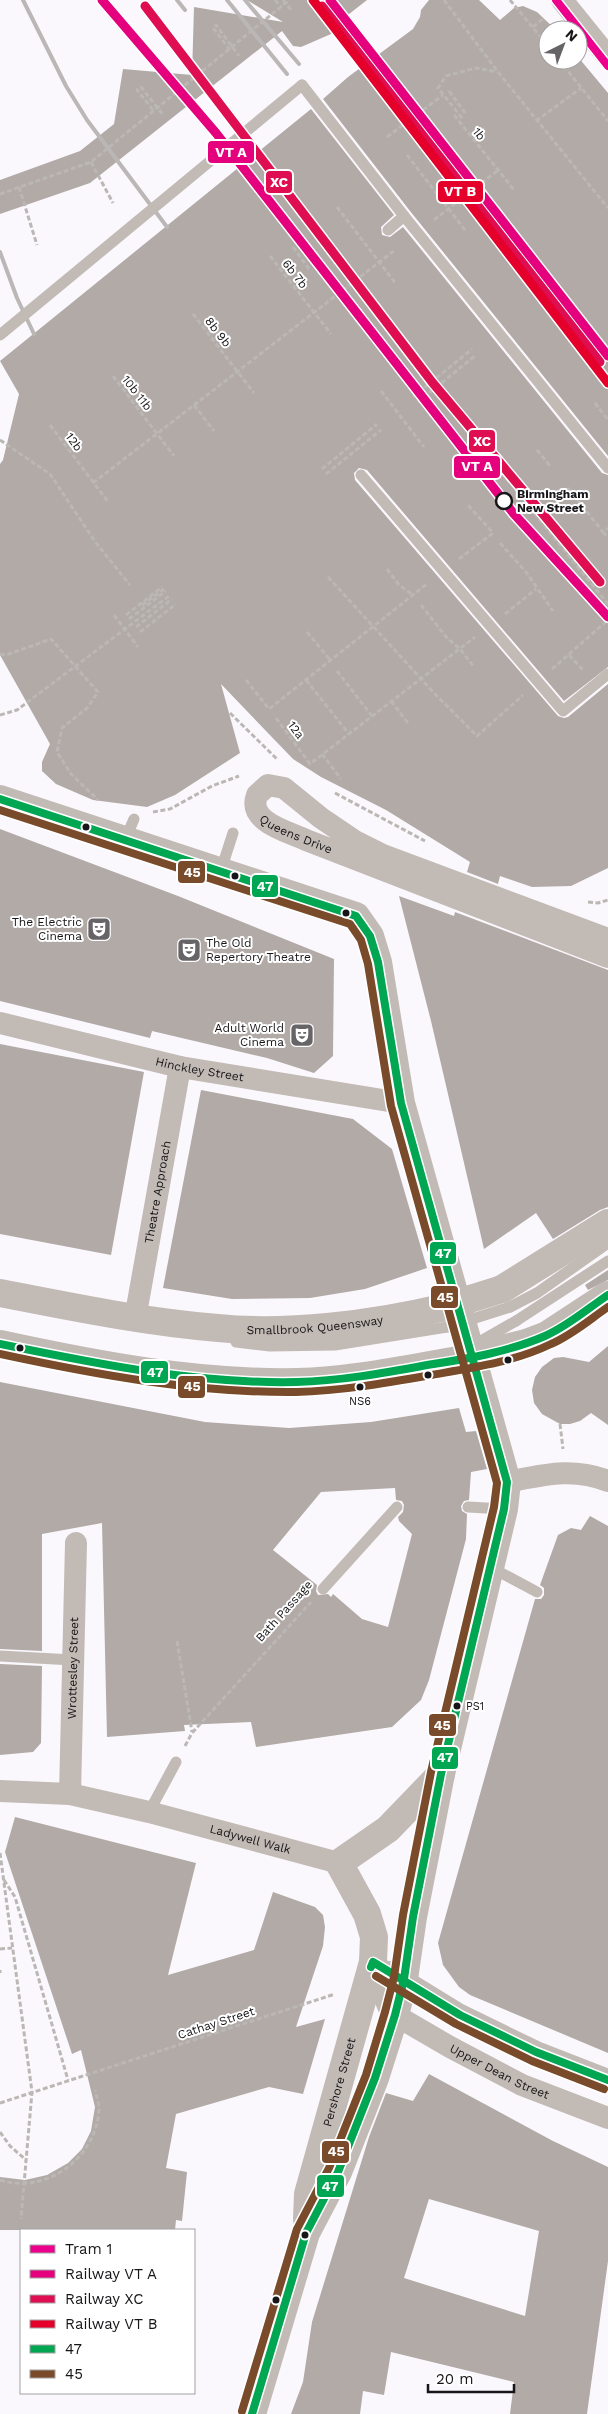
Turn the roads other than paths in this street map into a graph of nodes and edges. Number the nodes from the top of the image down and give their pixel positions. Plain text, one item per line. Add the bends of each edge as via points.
1 (563, 1) edge
2 (608, 57) edge
3 (404, 216) junction
4 (388, 230) dead end
5 (0, 335) edge
6 (608, 468) edge
7 (361, 475) dead end
8 (608, 674) edge
9 (0, 799) edge
10 (233, 833) dead end
11 (220, 870) junction
12 (608, 938) edge
13 (608, 957) edge
14 (0, 1023) edge
15 (180, 1067) junction
16 (401, 1104) junction
17 (608, 1223) edge
18 (608, 1243) edge
19 (608, 1261) edge
20 (0, 1292) edge
21 (608, 1295) edge
22 (506, 1298) junction
23 (444, 1318) junction
24 (135, 1319) junction
25 (521, 1332) junction
26 (0, 1344) edge
27 (507, 1482) junction
28 (608, 1482) edge
29 (397, 1507) dead end
30 (468, 1507) dead end
31 (504, 1509) junction
32 (76, 1543) dead end
33 (490, 1567) junction
34 (323, 1588) road end
35 (537, 1592) dead end
36 (0, 1656) edge
37 (73, 1660) junction
38 (176, 1762) dead end
39 (442, 1774) junction
40 (0, 1792) edge
41 (70, 1794) junction
42 (149, 1812) junction
43 (339, 1863) junction
44 (373, 1962) junction
45 (404, 1980) junction
46 (395, 2015) junction
47 (608, 2080) edge
48 (608, 2118) edge
49 (306, 2233) junction
50 (252, 2414) edge

1 - 2 street
3 - 4 lane
3 - 5 lane, bridge via 302,85
3 - 6 lane
7 - 8 lane via 563,711
9 - 11 street via 130,829
10 - 11 lane
11 - 16 street via 356,916 370,936 378,962
12 - 13 street, Queens Drive via 383,855 328,823 284,788 268,785 256,795 254,806 262,819 306,840
14 - 15 street, Hinckley Street
15 - 16 street, Hinckley Street
15 - 24 street, Theatre Approach
16 - 27 street via 491,1451
17 - 22 street, Smallbrook Queensway
18 - 22 lane via 537,1293
19 - 25 lane
20 - 24 street, Smallbrook Queensway
21 - 25 street via 547,1335
22 - 23 street, Smallbrook Queensway, bridge
23 - 24 street, Smallbrook Queensway via 413,1315 292,1330 220,1329
23 - 24 lane via 335,1345 270,1346 200,1338
25 - 26 street, bridge via 457,1356 392,1371 298,1382 219,1380 123,1368
27 - 28 street via 565,1472 590,1474
27 - 31 street, Pershore Street
29 - 34 lane, Bath Passage
30 - 31 lane
31 - 33 street, Pershore Street
32 - 37 street, Wrottesley Street
33 - 35 lane
33 - 39 street, Pershore Street
36 - 37 lane
37 - 41 street, Wrottesley Street
38 - 42 lane
39 - 43 street via 388,1829
39 - 45 street, Pershore Street via 413,1916
40 - 41 street, Ladywell Walk
41 - 42 street, Ladywell Walk
42 - 43 street, Ladywell Walk
43 - 44 street via 367,1914 374,1937
44 - 45 street
44 - 46 street
44 - 49 street, Pershore Street via 308,2194
45 - 46 street, Pershore Street
45 - 47 street via 460,2015 536,2052
46 - 48 street, Upper Dean Street via 522,2085
46 - 49 street, Pershore Street via 376,2078 338,2172
49 - 50 street, Pershore Street

